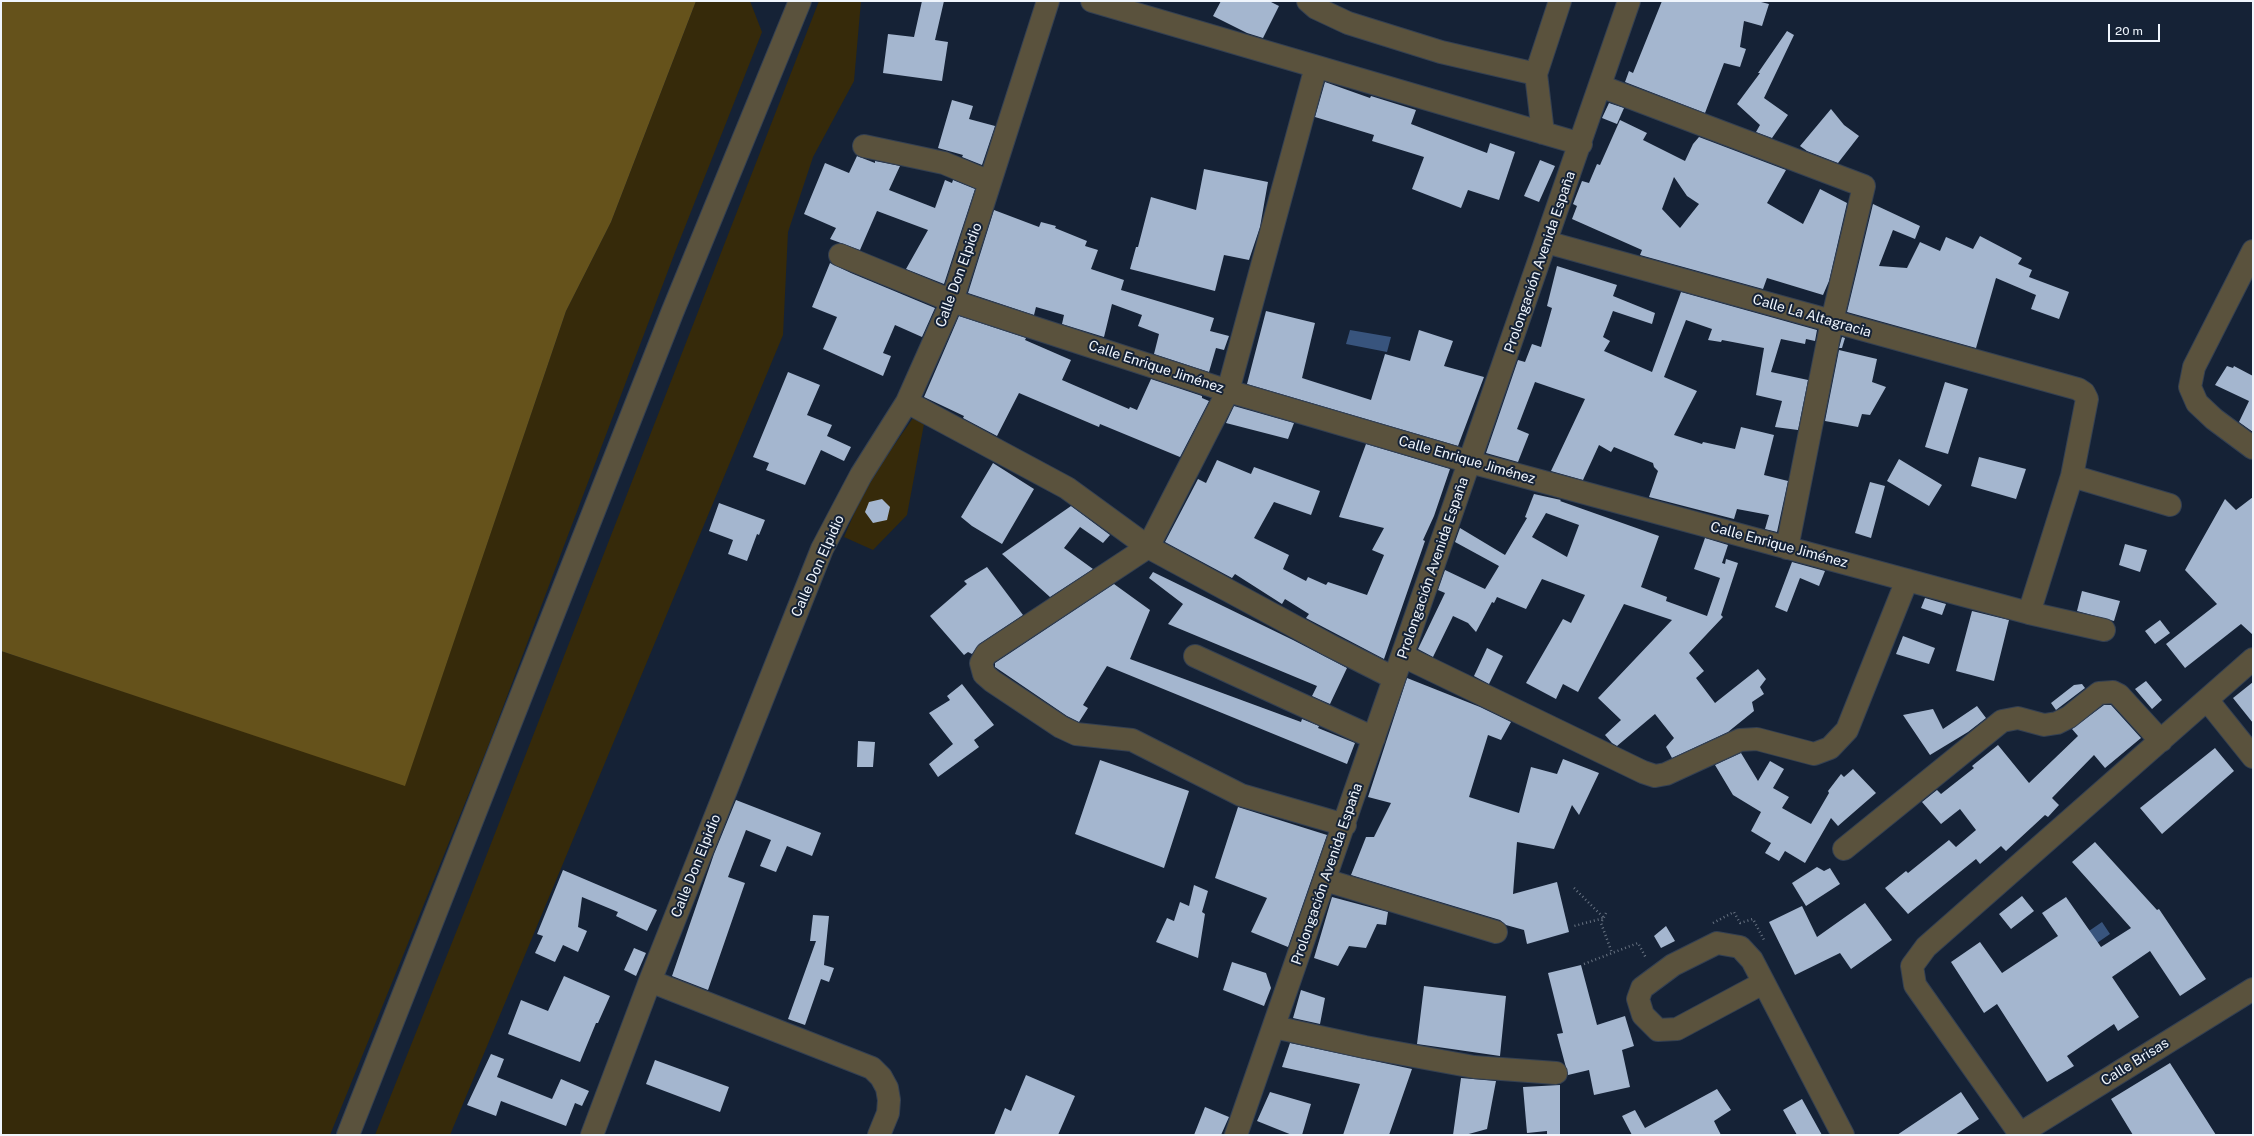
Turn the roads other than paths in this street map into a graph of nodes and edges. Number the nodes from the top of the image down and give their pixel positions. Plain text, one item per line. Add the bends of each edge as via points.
1 (800, 1) edge
2 (1048, 1) edge
3 (1092, 1) edge
4 (1308, 1) edge
5 (1560, 1) edge
6 (1628, 1) edge
7 (1316, 66) junction
8 (1536, 74) junction
9 (1600, 86) junction
10 (1543, 133) junction
11 (1580, 144) junction
12 (864, 146) dead end
13 (990, 182) junction
14 (1546, 242) junction
15 (2253, 251) edge
16 (840, 255) dead end
17 (952, 301) junction
18 (1832, 321) junction
19 (1228, 391) junction
20 (907, 402) junction
21 (2253, 448) edge
22 (1470, 462) junction
23 (2072, 476) junction
24 (2170, 505) dead end
25 (1148, 547) junction
26 (1788, 548) junction
27 (1907, 580) junction
28 (2029, 614) junction
29 (2104, 630) dead end
30 (1195, 656) dead end
31 (1402, 656) junction
32 (2253, 659) edge
33 (1394, 678) junction
34 (2208, 701) junction
35 (1374, 738) junction
36 (2161, 741) junction
37 (2253, 757) edge
38 (1345, 825) junction
39 (1844, 849) dead end
40 (1325, 880) junction
41 (1496, 932) dead end
42 (650, 980) junction
43 (1763, 983) junction
44 (2253, 989) edge
45 (1274, 1027) junction
46 (1556, 1073) dead end
47 (2019, 1134) edge
48 (348, 1135) edge
49 (592, 1135) edge
50 (879, 1135) edge
51 (1236, 1135) edge
52 (1842, 1135) edge

1 - 48 street via 669,320
2 - 13 street, Calle Don Elpidio
3 - 7 street
4 - 8 street via 1316,8 1348,23 1441,52
5 - 8 street
6 - 9 street, Prolongación Avenida España
7 - 10 street
7 - 19 street
8 - 10 street
9 - 11 street, Prolongación Avenida España
9 - 18 street via 1864,186
10 - 11 street
11 - 14 street, Prolongación Avenida España
12 - 13 street via 944,163
13 - 17 street, Calle Don Elpidio
14 - 18 street, Calle La Altagracia
14 - 22 street, Prolongación Avenida España
15 - 21 street via 2194,367 2190,387 2197,403
16 - 17 street, Calle Enrique Jiménez
17 - 19 street, Calle Enrique Jiménez
17 - 20 street, Calle Don Elpidio
18 - 23 street, Calle La Altagracia via 2078,389 2087,399
18 - 26 street
19 - 22 street, Calle Enrique Jiménez
19 - 25 street
20 - 25 street via 1067,488
20 - 42 street, Calle Don Elpidio via 861,475 822,549
22 - 26 street, Calle Enrique Jiménez
22 - 31 street, Prolongación Avenida España
23 - 24 street
23 - 28 street
25 - 33 street
25 - 38 street via 986,654 981,663 984,674 1061,727 1076,734 1132,740 1241,795
26 - 27 street, Calle Enrique Jiménez
27 - 28 street, Calle Enrique Jiménez
27 - 31 street via 1847,730 1830,748 1814,754 1757,740 1740,740 1666,774 1655,776
28 - 29 street, Calle Enrique Jiménez
30 - 35 street
31 - 33 street, Prolongación Avenida España
32 - 34 street
33 - 35 street, Prolongación Avenida España
34 - 36 street
34 - 37 street
35 - 38 street, Prolongación Avenida España
36 - 39 street via 2119,695 2113,692 2099,693 2069,717 2057,723 2044,725 2018,718 2002,721
36 - 47 street via 1926,947 1912,966 1915,985
38 - 40 street, Prolongación Avenida España
40 - 41 street
40 - 45 street, Prolongación Avenida España
42 - 49 street, Calle Don Elpidio
42 - 50 street via 872,1068 887,1088 889,1100 888,1113
43 - 43 street via 1752,960 1740,947 1717,943 1673,965 1642,988 1638,999 1643,1015 1658,1030 1677,1029
43 - 52 street
44 - 47 street, Calle Brisas
45 - 46 street via 1474,1067
45 - 51 street, Prolongación Avenida España

